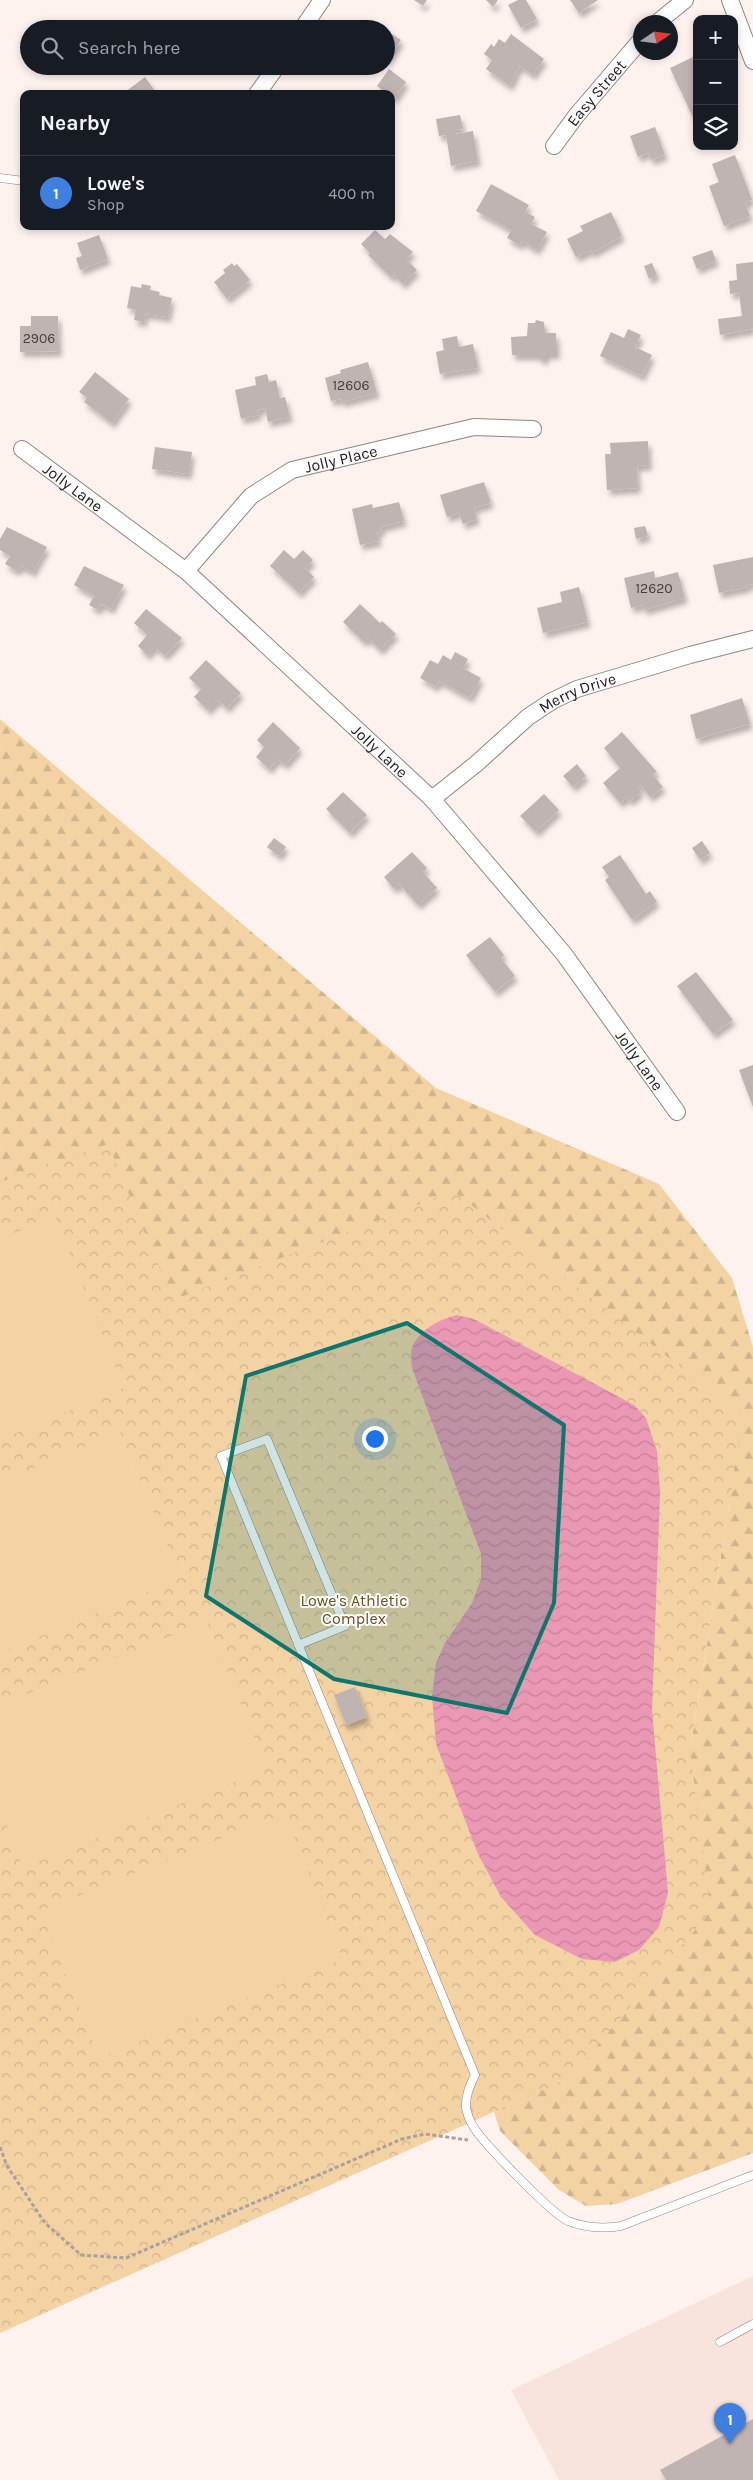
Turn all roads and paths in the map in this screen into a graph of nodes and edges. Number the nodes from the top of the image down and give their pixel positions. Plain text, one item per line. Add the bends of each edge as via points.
1 (322, 0) edge
2 (685, 0) edge
3 (730, 0) edge
4 (667, 15) edge
5 (308, 20) edge
6 (633, 49) edge
7 (753, 61) edge
8 (271, 75) edge
9 (260, 90) edge
10 (554, 146) dead end
11 (0, 178) edge
12 (20, 180) edge
13 (533, 429) dead end
14 (22, 449) dead end
15 (186, 570) junction
16 (753, 639) edge
17 (432, 799) junction
18 (678, 1112) dead end
19 (298, 1646) junction
20 (485, 2142) junction
21 (0, 2147) edge
22 (753, 2175) edge
23 (753, 2324) edge
24 (720, 2342) dead end

1 - 5 street
2 - 4 street
3 - 7 street
6 - 10 street, Easy Street
8 - 9 street
11 - 12 lane
13 - 15 street, Jolly Place via 474,427 292,470 251,496
14 - 15 street, Jolly Lane
15 - 17 street, Jolly Lane
16 - 17 street, Merry Drive via 577,689 528,717
17 - 18 street, Jolly Lane via 564,954
19 - 19 lane via 345,1626 267,1439 221,1456
19 - 20 lane via 475,2075 467,2094 466,2109
20 - 21 path via 425,2134 402,2139 126,2258 81,2255 45,2222 7,2166
20 - 22 lane via 553,2211 586,2226 621,2226
23 - 24 lane

